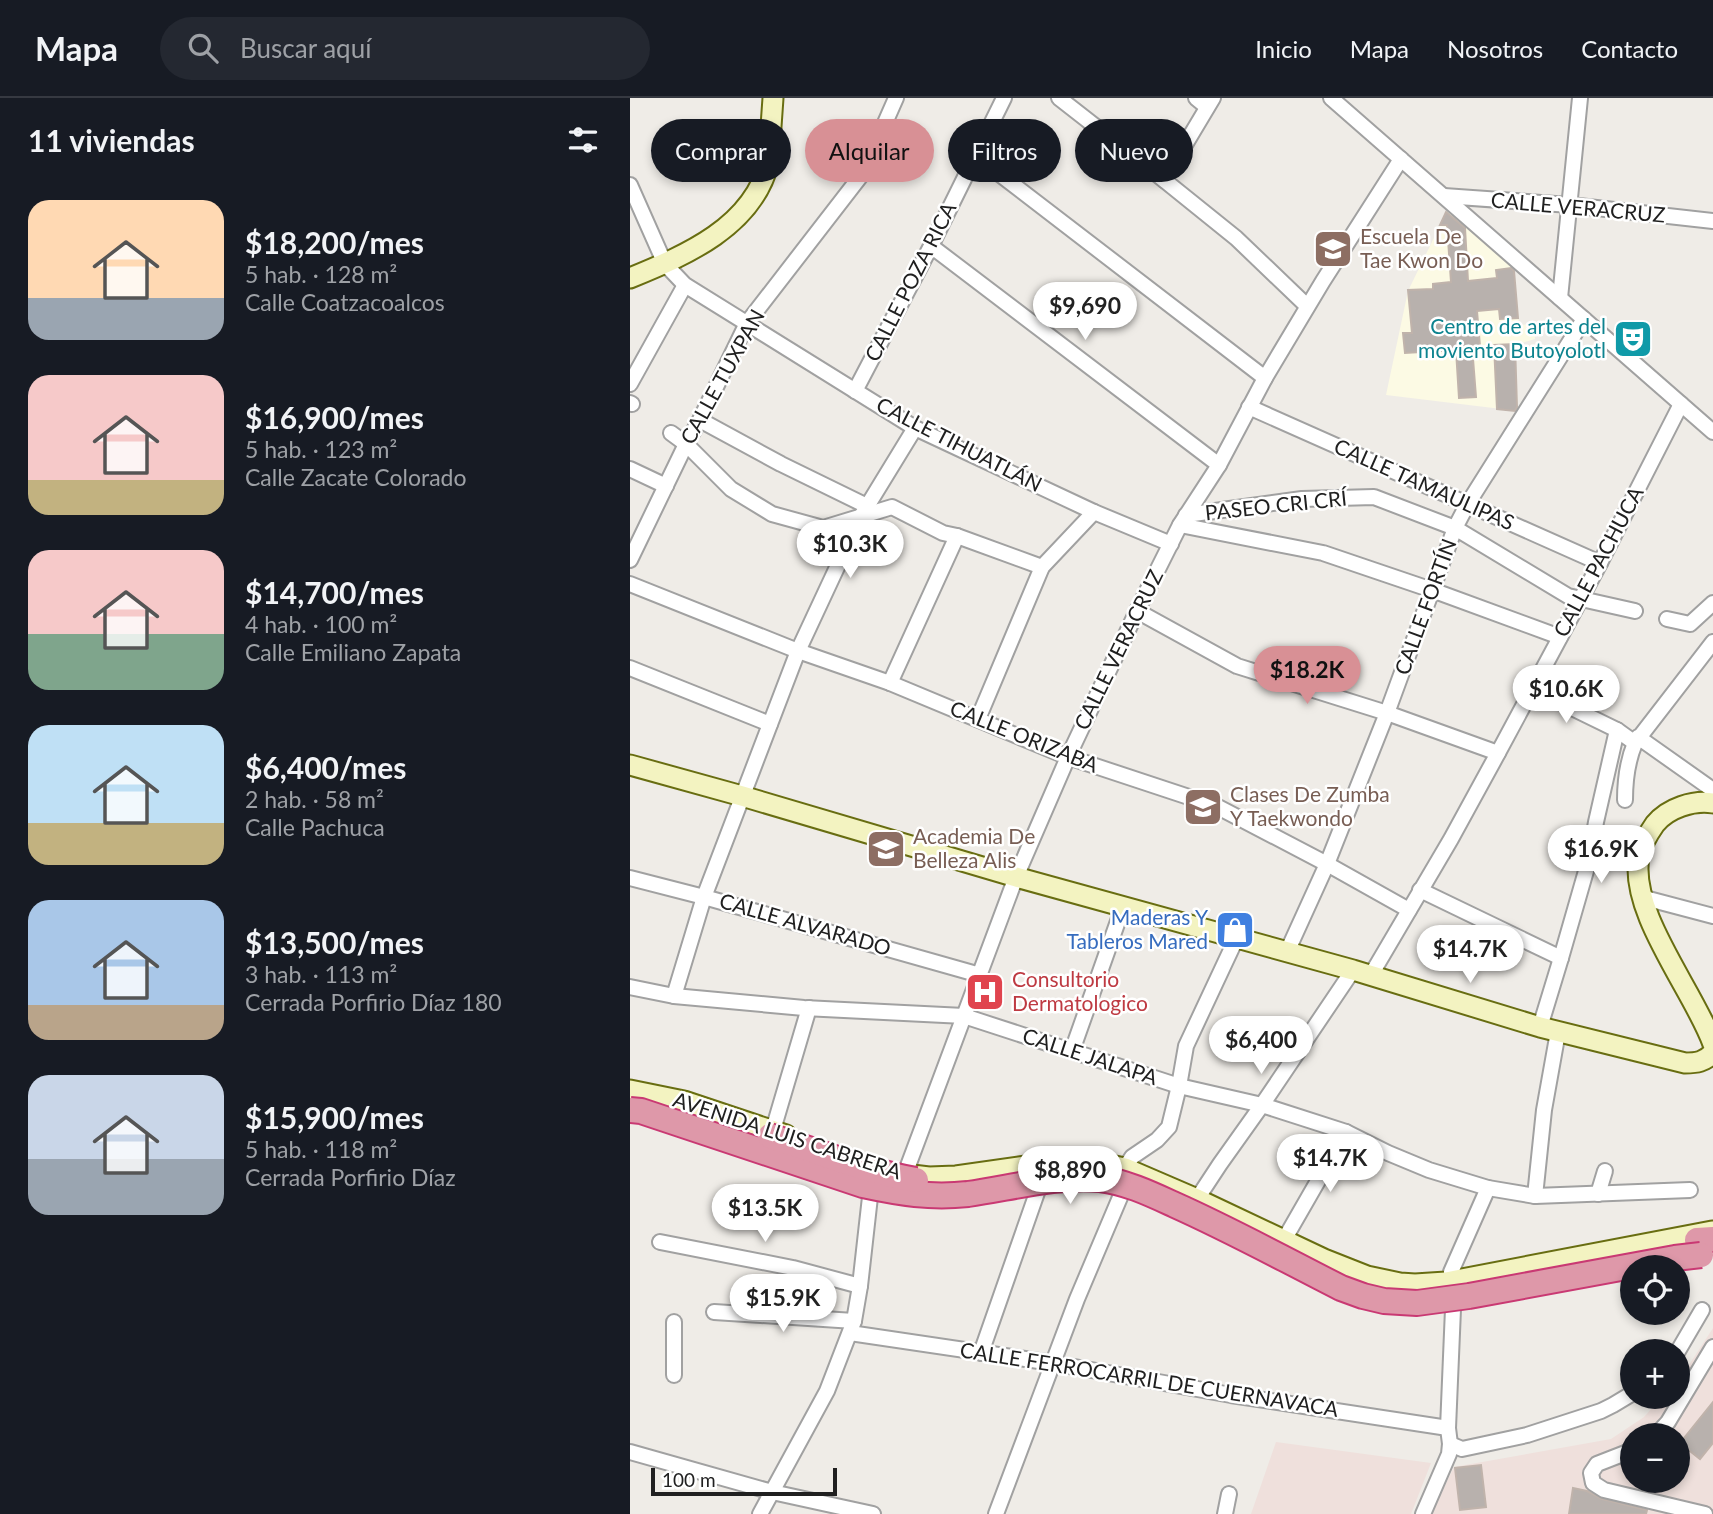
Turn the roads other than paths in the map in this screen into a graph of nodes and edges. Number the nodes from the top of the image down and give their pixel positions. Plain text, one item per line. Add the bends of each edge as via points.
1 (773, 98) edge
2 (897, 98) edge
3 (1004, 98) edge
4 (1059, 98) edge
5 (1580, 98) edge
6 (1334, 99) edge
7 (1205, 101) edge
8 (994, 119) edge
9 (1086, 119) edge
10 (1193, 124) edge
11 (1401, 159) junction
12 (963, 182) edge
13 (1010, 182) edge
14 (1166, 182) edge
15 (630, 186) edge
16 (1444, 196) junction
17 (1570, 205) junction
18 (1713, 221) edge
19 (931, 246) junction
20 (665, 264) junction
21 (630, 278) edge
22 (685, 285) junction
23 (1560, 298) junction
24 (1307, 306) junction
25 (1584, 319) junction
26 (747, 324) junction
27 (1265, 378) junction
28 (630, 384) edge
29 (855, 391) junction
30 (1681, 404) junction
31 (1249, 407) junction
32 (700, 420) junction
33 (915, 428) junction
34 (1713, 432) edge
35 (671, 433) dead end
36 (686, 444) junction
37 (1219, 465) junction
38 (630, 469) edge
39 (666, 486) junction
40 (1467, 505) junction
41 (864, 512) junction
42 (1094, 512) junction
43 (1183, 520) junction
44 (1455, 528) junction
45 (957, 536) junction
46 (1171, 544) junction
47 (630, 560) edge
48 (1600, 564) junction
49 (1042, 566) junction
50 (630, 584) edge
51 (1432, 590) junction
52 (1580, 599) junction
53 (1713, 604) edge
54 (1137, 611) junction
55 (1634, 611) dead end
56 (1667, 619) dead end
57 (1560, 637) junction
58 (1713, 642) edge
59 (798, 651) junction
60 (630, 668) edge
61 (890, 683) junction
62 (1531, 688) junction
63 (1387, 713) junction
64 (978, 719) junction
65 (770, 724) junction
66 (1617, 730) junction
67 (1636, 740) junction
68 (1497, 754) junction
69 (1068, 757) junction
70 (630, 765) edge
71 (1713, 790) edge
72 (742, 796) junction
73 (1625, 800) dead end
74 (1713, 803) edge
75 (1326, 864) junction
76 (1016, 877) junction
77 (630, 878) edge
78 (1420, 890) junction
79 (704, 897) junction
80 (1641, 897) junction
81 (1123, 907) junction
82 (1409, 909) junction
83 (1713, 916) edge
84 (1237, 937) junction
85 (1287, 952) junction
86 (1562, 958) junction
87 (1362, 972) junction
88 (980, 975) junction
89 (630, 987) edge
90 (674, 996) junction
91 (809, 1008) junction
92 (964, 1016) junction
93 (1549, 1030) junction
94 (1713, 1044) edge
95 (1072, 1051) junction
96 (1713, 1053) edge
97 (1179, 1086) junction
98 (630, 1092) edge
99 (1262, 1105) junction
100 (630, 1111) edge
101 (773, 1130) junction
102 (1346, 1132) junction
103 (1125, 1168) junction
104 (1605, 1171) dead end
105 (905, 1174) junction
106 (976, 1174) junction
107 (1039, 1187) junction
108 (871, 1188) junction
109 (1488, 1188) junction
110 (1690, 1191) dead end
111 (1002, 1192) junction
112 (1598, 1194) junction
113 (980, 1195) junction
114 (1121, 1195) junction
115 (1535, 1196) junction
116 (1197, 1199) junction
117 (1713, 1231) edge
118 (1713, 1239) edge
119 (1284, 1240) junction
120 (660, 1242) dead end
121 (1713, 1255) edge
122 (1324, 1259) junction
123 (1713, 1263) edge
124 (1690, 1267) edge
125 (1451, 1272) dead end
126 (1620, 1279) edge
127 (1311, 1280) junction
128 (860, 1286) junction
129 (1453, 1309) junction
130 (1702, 1310) dead end
131 (714, 1312) dead end
132 (674, 1322) dead end
133 (852, 1327) junction
134 (1685, 1339) edge
135 (1713, 1347) edge
136 (981, 1353) junction
137 (1052, 1363) junction
138 (674, 1375) dead end
139 (1620, 1401) edge
140 (1667, 1423) edge
141 (1448, 1428) junction
142 (1450, 1444) junction
143 (630, 1452) edge
144 (1620, 1455) edge
145 (772, 1492) junction
146 (1229, 1494) dead end
147 (760, 1514) edge
148 (873, 1514) edge
149 (996, 1514) edge
150 (1225, 1514) edge
151 (1423, 1514) edge
152 (1705, 1514) edge

1 - 20 main road via 769,162 757,193 708,241
2 - 26 street, CALLE TUXPAN via 863,173
3 - 8 street, CALLE POZA RICA
4 - 9 street
5 - 17 street
6 - 11 street
7 - 10 street
11 - 16 street
11 - 24 street, CALLE VERACRUZ
12 - 19 street, CALLE POZA RICA
13 - 27 street
14 - 24 street via 1236,238
15 - 20 street, CALLE TIHUATLÁN
16 - 17 street, CALLE VERACRUZ
16 - 23 street
17 - 18 street, CALLE VERACRUZ
17 - 23 street
19 - 29 street, CALLE POZA RICA
19 - 37 street
20 - 21 main road
20 - 22 street, CALLE TIHUATLÁN
22 - 26 street, CALLE TIHUATLÁN
22 - 28 street
23 - 25 street
24 - 27 street, CALLE VERACRUZ
25 - 30 street
25 - 40 street, CALLE FORTÍN
26 - 29 street, CALLE TIHUATLÁN
26 - 32 street, CALLE TUXPAN
27 - 31 street, CALLE VERACRUZ
29 - 33 street, CALLE TIHUATLÁN
30 - 34 street
30 - 48 street, CALLE PACHUCA
31 - 37 street, CALLE VERACRUZ
31 - 40 street, CALLE TAMAULIPAS
32 - 36 street, CALLE TUXPAN
32 - 41 street
33 - 41 street
33 - 42 street, CALLE TIHUATLÁN
35 - 36 street
36 - 39 street, CALLE TUXPAN
36 - 41 street via 731,489 772,514 823,528
37 - 43 street, CALLE VERACRUZ
38 - 39 street
39 - 47 street, CALLE TUXPAN
40 - 44 street, CALLE FORTÍN
40 - 48 street, CALLE TAMAULIPAS
41 - 45 street via 892,507
41 - 59 street
42 - 46 street, CALLE TIHUATLÁN
42 - 49 street
43 - 44 street, PASEO CRI CRÍ via 1302,499 1374,497
43 - 46 street, CALLE VERACRUZ
43 - 51 street via 1323,553
44 - 51 street, CALLE FORTÍN
44 - 52 street, PASEO CRI CRÍ
45 - 49 street
45 - 61 street
46 - 54 street, CALLE VERACRUZ
48 - 52 street, CALLE PACHUCA
49 - 64 street
50 - 59 street, CALLE ORIZABA
51 - 57 street
51 - 63 street, CALLE FORTÍN
52 - 55 street, PASEO CRI CRÍ
52 - 57 street, CALLE PACHUCA
53 - 56 street via 1690,624
54 - 63 street via 1237,666
54 - 69 street, CALLE VERACRUZ
57 - 62 street, CALLE PACHUCA
58 - 67 street
59 - 61 street, CALLE ORIZABA
59 - 65 street
60 - 65 street
61 - 64 street, CALLE ORIZABA
62 - 66 street
62 - 68 street, CALLE PACHUCA
63 - 68 street
63 - 75 street, CALLE FORTÍN
64 - 69 street, CALLE ORIZABA
65 - 72 street
66 - 67 street
66 - 86 street via 1590,857
67 - 71 street
67 - 73 street
68 - 78 street, CALLE PACHUCA
69 - 75 street, CALLE ORIZABA via 1216,806
69 - 76 street, CALLE VERACRUZ
70 - 72 main road
72 - 76 main road
72 - 79 street
74 - 80 main road via 1679,806 1658,821 1639,856
75 - 82 street, CALLE ORIZABA
75 - 85 street, CALLE FORTÍN
76 - 81 main road
76 - 88 street, CALLE VERACRUZ
77 - 79 street, CALLE ALVARADO
78 - 82 street, CALLE PACHUCA
78 - 86 street
79 - 88 street, CALLE ALVARADO
79 - 90 street
80 - 83 street
80 - 94 main road
81 - 84 main road
81 - 95 street
82 - 87 street, CALLE PACHUCA
84 - 85 main road
84 - 97 street via 1186,1046
85 - 87 main road
86 - 93 street
87 - 93 main road
87 - 99 street, CALLE PACHUCA
88 - 92 street, CALLE VERACRUZ
89 - 90 street, CALLE JALAPA
90 - 91 street, CALLE JALAPA
91 - 92 street, CALLE JALAPA
91 - 101 street
92 - 95 street, CALLE JALAPA
92 - 105 street, CALLE VERACRUZ
93 - 96 main road via 1685,1063 1701,1062
93 - 115 street
95 - 97 street, CALLE JALAPA
97 - 99 street, CALLE JALAPA
97 - 103 street via 1169,1127
98 - 101 main road, AVENIDA LUIS CABRERA via 684,1101
98 - 118 highway, bridge via 903,1178 964,1181 1044,1167 1118,1170 1344,1276 1390,1288 1434,1290
99 - 102 street, CALLE JALAPA
99 - 116 street, CALLE PACHUCA
100 - 108 main road, AVENIDA LUIS CABRERA
100 - 121 highway, bridge via 898,1193 966,1194 1054,1181 1111,1181 1195,1214 1341,1288 1384,1301 1418,1303 1469,1296
101 - 105 main road, AVENIDA LUIS CABRERA
102 - 109 street, CALLE JALAPA via 1429,1170
102 - 119 street
103 - 106 main road, AVENIDA LUIS CABRERA via 1054,1162
103 - 111 main road via 1090,1181 1020,1183
103 - 114 street
103 - 116 main road, AVENIDA LUIS CABRERA
104 - 112 street
105 - 106 main road, AVENIDA LUIS CABRERA
106 - 113 main road via 983,1181
107 - 111 main road, AVENIDA LUIS CABRERA
107 - 114 main road, AVENIDA LUIS CABRERA via 1097,1186
107 - 136 street
108 - 113 main road, AVENIDA LUIS CABRERA via 920,1198
108 - 128 street
109 - 115 street, CALLE JALAPA
109 - 125 street
110 - 112 street, CALLE JALAPA
111 - 113 main road, AVENIDA LUIS CABRERA
112 - 115 street, CALLE JALAPA
114 - 127 main road, AVENIDA LUIS CABRERA
114 - 137 street
116 - 119 main road, AVENIDA LUIS CABRERA
117 - 122 main road, AVENIDA LUIS CABRERA via 1446,1282 1400,1283
119 - 122 main road, AVENIDA LUIS CABRERA
120 - 128 street
122 - 127 main road via 1309,1269
123 - 124 main road
126 - 129 main road, AVENIDA LUIS CABRERA
127 - 129 main road, AVENIDA LUIS CABRERA via 1405,1315
128 - 133 street
129 - 141 street
130 - 134 street
131 - 133 street, CALLE FERROCARRIL DE CUERNAVACA
132 - 138 street
133 - 136 street, CALLE FERROCARRIL DE CUERNAVACA
133 - 145 street via 827,1391
135 - 140 street
136 - 137 street, CALLE FERROCARRIL DE CUERNAVACA
137 - 141 street, CALLE FERROCARRIL DE CUERNAVACA
137 - 149 street
139 - 142 street via 1528,1436 1462,1449
141 - 142 street
142 - 151 street
143 - 145 street
144 - 152 street via 1597,1464 1591,1473 1593,1483 1604,1490
145 - 147 street
145 - 148 street
146 - 150 street

